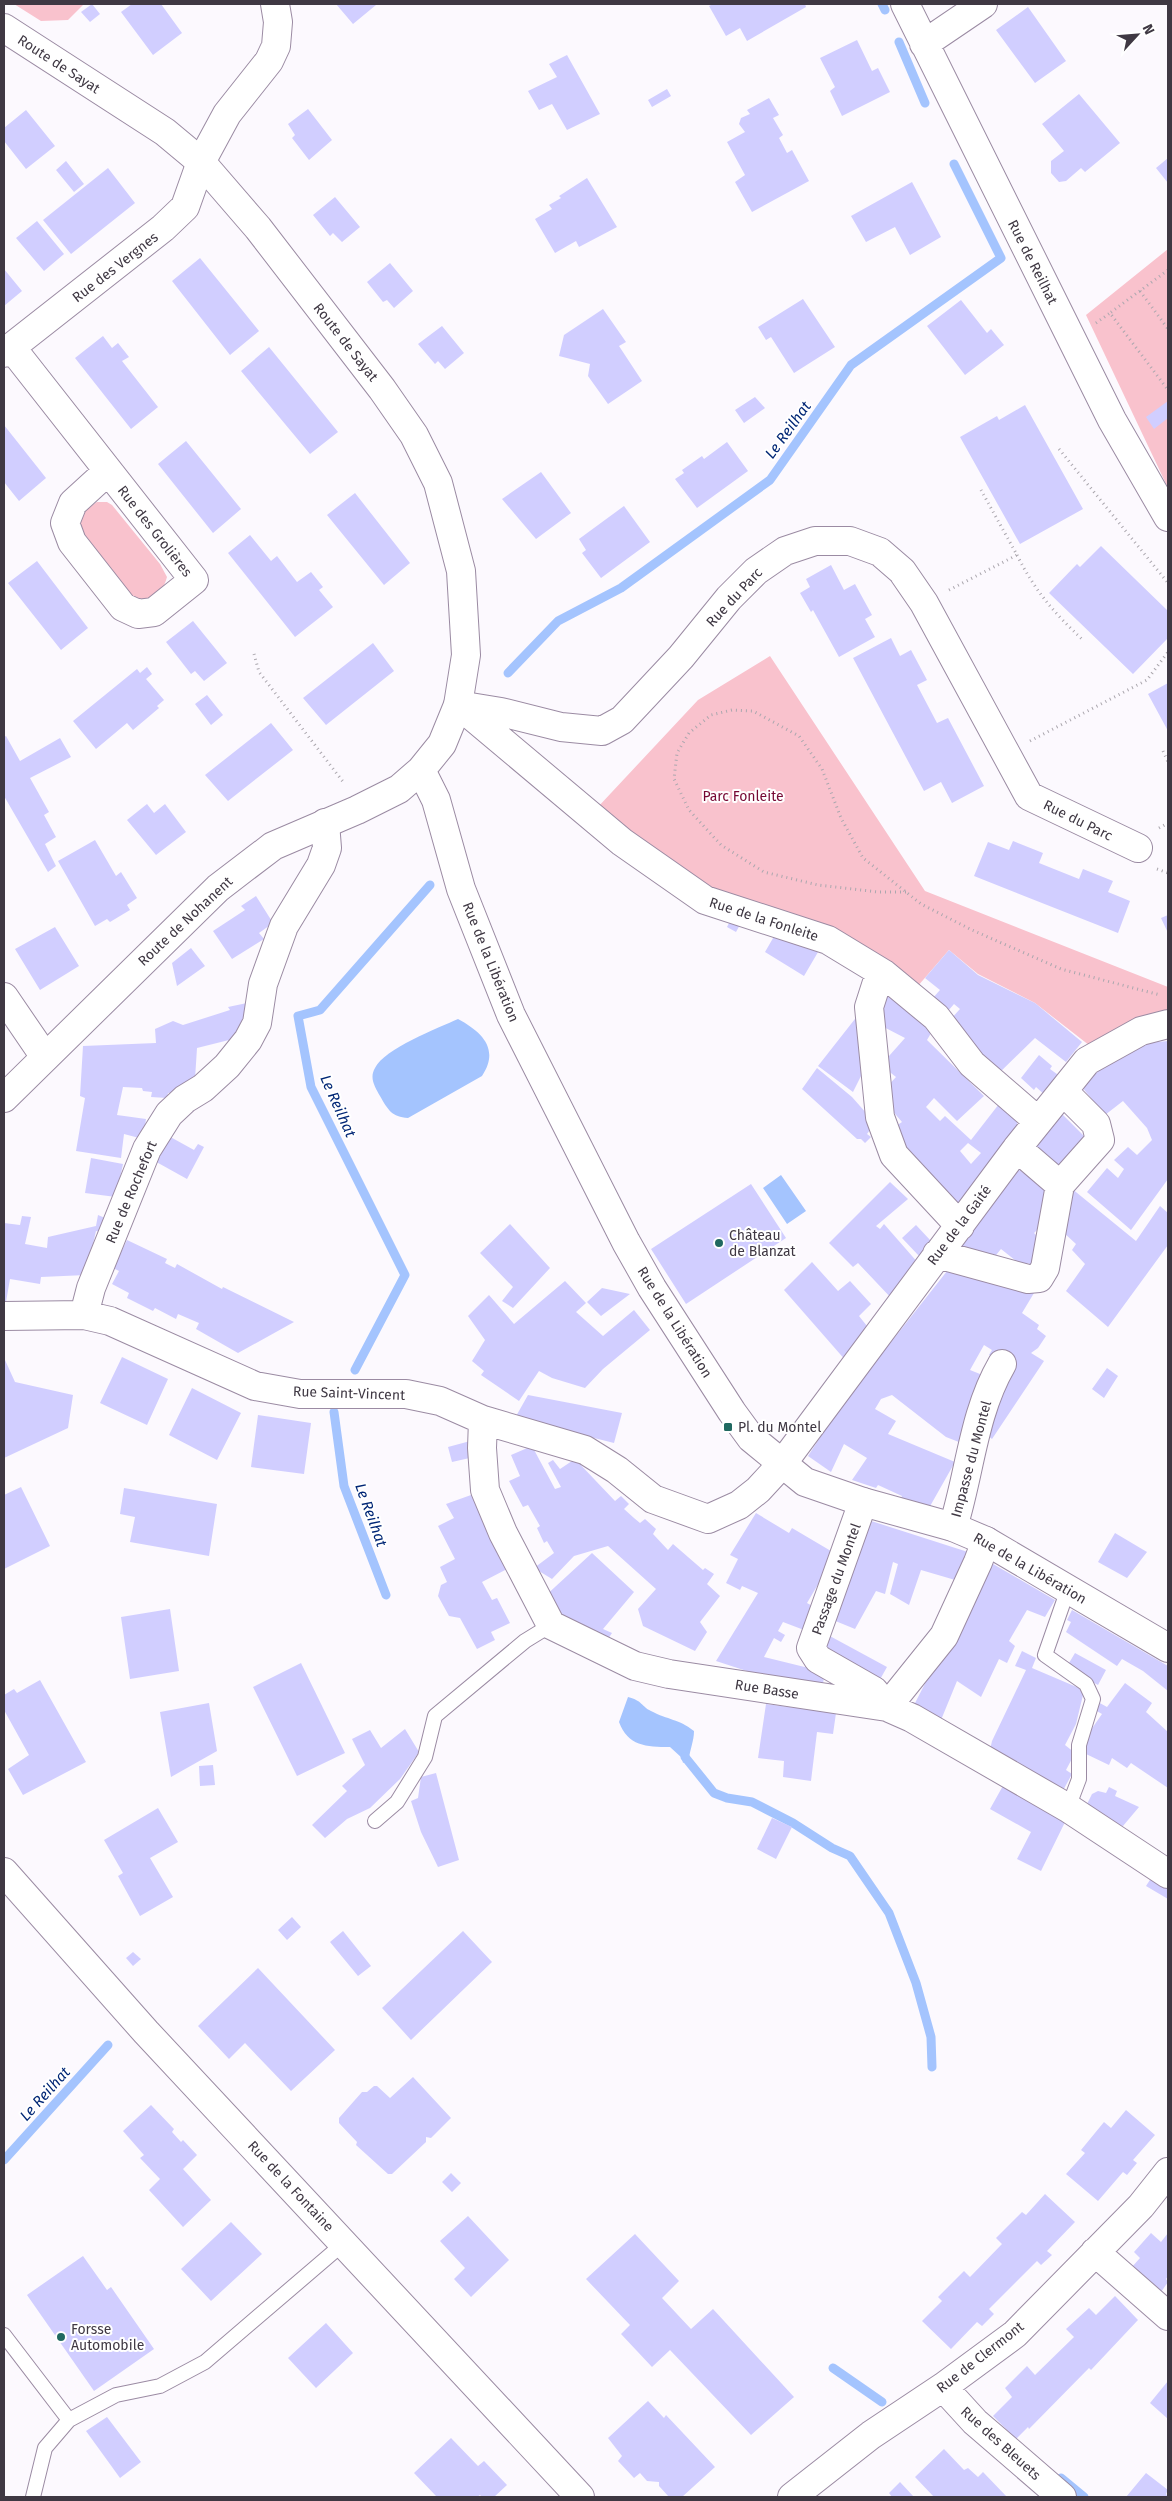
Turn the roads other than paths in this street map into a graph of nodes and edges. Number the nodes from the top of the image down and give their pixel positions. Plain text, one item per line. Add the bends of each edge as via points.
1 (275, 4) edge
2 (905, 4) edge
3 (983, 4) edge
4 (4, 28) edge
5 (924, 44) junction
6 (201, 162) junction
7 (8, 350) edge
8 (108, 471) junction
9 (1168, 517) edge
10 (458, 704) junction
11 (421, 770) junction
12 (325, 823) junction
13 (1138, 848) dead end
14 (884, 974) junction
15 (4, 997) edge
16 (1168, 1024) edge
17 (45, 1057) junction
18 (1063, 1091) junction
19 (4, 1098) edge
20 (1038, 1121) junction
21 (1016, 1148) junction
22 (1060, 1185) junction
23 (960, 1226) junction
24 (937, 1254) junction
25 (84, 1315) junction
26 (4, 1316) edge
27 (1002, 1364) dead end
28 (483, 1420) junction
29 (782, 1464) junction
30 (863, 1502) junction
31 (953, 1527) junction
32 (986, 1541) junction
33 (1068, 1589) junction
34 (551, 1625) junction
35 (1168, 1648) edge
36 (887, 1707) junction
37 (1068, 1808) junction
38 (375, 1821) dead end
39 (4, 1872) edge
40 (1168, 1874) edge
41 (1168, 2172) edge
42 (344, 2243) junction
43 (1095, 2252) junction
44 (1168, 2316) edge
45 (4, 2335) edge
46 (943, 2387) junction
47 (69, 2420) junction
48 (33, 2497) edge
49 (580, 2497) edge
50 (792, 2497) edge
51 (1062, 2497) edge

1 - 6 street, Rue des Vergnes via 278,22 276,46 269,60 227,114
2 - 5 street, Rue de Reilhat
3 - 5 street
4 - 6 street, Route de Sayat via 165,132
5 - 9 street, Rue de Reilhat via 1112,420
6 - 7 street, Rue des Vergnes via 186,207
6 - 10 street, Route de Sayat via 258,228 382,389 414,435 438,483 461,571 466,655
7 - 8 street, Rue des Grolières
8 - 8 street, Rue des Grolières via 194,580 154,612 138,614 123,606 72,542 65,523 72,503
10 - 11 street, Route de Sayat via 442,744
10 - 13 street, Rue du Parc via 560,727 602,731 622,720 756,571 785,551 816,541 850,542 880,552 902,571 924,603 1029,796
10 - 14 street, Rue de la Fonleite via 622,842 705,900 828,940
11 - 12 street, Route de Nohanent via 399,790
11 - 29 street, Rue de la Libération via 436,800 461,889 511,1015 626,1242 732,1412 751,1438
12 - 17 street, Route de Nohanent via 273,846 218,888
12 - 25 street, Rue de Rochefort via 327,848 321,865 284,926 263,984 257,1023 228,1066 169,1114 144,1158 91,1288
14 - 20 street, Rue de la Fonleite via 936,1018 972,1064
14 - 23 street via 877,982 869,1007 880,1117 894,1154
15 - 17 street
16 - 18 street, Rue de la Gaité via 1141,1031 1087,1060
17 - 19 street, Route de Nohanent
18 - 20 street, Rue de la Gaité
18 - 22 street via 1096,1124 1100,1140
20 - 21 street, Rue de la Gaité
21 - 22 street
21 - 23 street, Rue de la Gaité
22 - 24 street via 1045,1268 1039,1278 1028,1279
23 - 24 street, Rue de la Gaité
24 - 29 street, Rue de la Gaité
25 - 26 street, Rue Saint-Vincent
25 - 28 street, Rue Saint-Vincent via 140,1334 255,1386 300,1394 406,1394 440,1401
27 - 31 street, Impasse du Montel via 993,1379 971,1446
28 - 29 street, Rue Saint-Vincent via 586,1450 653,1499 708,1519 739,1505
28 - 34 street via 485,1490 502,1533
29 - 30 street, Rue de la Libération via 805,1482
30 - 31 street, Rue de la Libération
30 - 36 street, Passage du Montel via 811,1648 818,1659 874,1691
31 - 32 street, Rue de la Libération
32 - 33 street, Rue de la Libération
32 - 36 street via 944,1636
33 - 35 street, Rue de la Libération
33 - 37 lane via 1045,1655 1086,1684 1093,1699 1080,1745 1079,1778
34 - 36 street, Rue Basse via 635,1666
34 - 38 lane via 525,1641 435,1716 425,1757 397,1802
36 - 37 street, Rue Basse via 912,1718
37 - 40 street, Rue Basse
39 - 42 street, Rue de la Fontaine via 146,2032
41 - 43 street, Rue de Clermont via 1141,2206
42 - 47 lane via 205,2362 160,2386 116,2395
42 - 49 street, Rue de la Fontaine
43 - 44 street
43 - 46 street, Rue de Clermont via 1014,2334
45 - 47 lane
46 - 50 street, Rue de Clermont via 870,2435
46 - 51 street, Rue des Bleuets via 975,2422
47 - 48 lane via 45,2448

